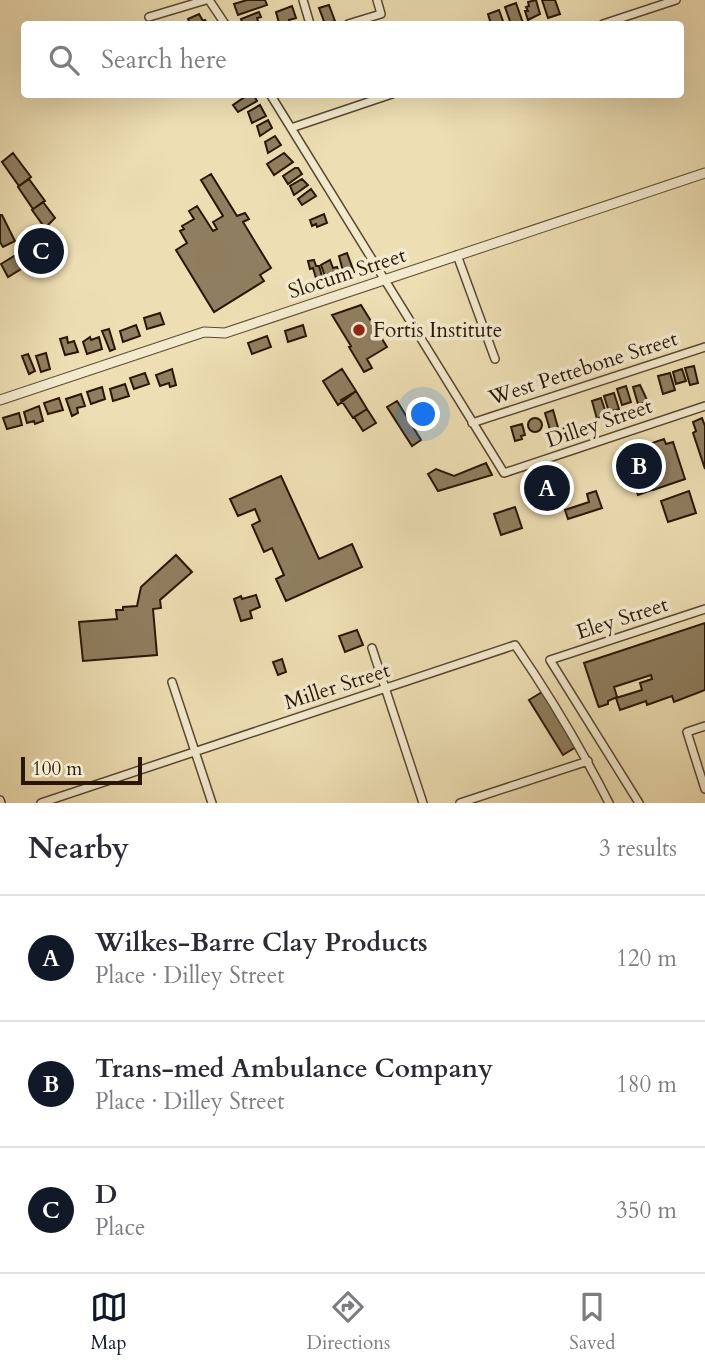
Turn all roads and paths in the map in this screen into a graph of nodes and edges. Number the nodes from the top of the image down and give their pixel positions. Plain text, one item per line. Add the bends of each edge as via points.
1 (208, 0) edge
2 (303, 0) edge
3 (377, 0) edge
4 (676, 0) edge
5 (149, 17) dead end
6 (223, 21) edge
7 (309, 21) edge
8 (358, 21) edge
9 (612, 21) edge
10 (272, 98) edge
11 (380, 98) edge
12 (291, 128) junction
13 (705, 173) edge
14 (457, 255) junction
15 (383, 280) junction
16 (705, 347) edge
17 (495, 359) dead end
18 (0, 400) edge
19 (705, 406) edge
20 (472, 423) junction
21 (705, 609) edge
22 (372, 648) dead end
23 (172, 682) dead end
24 (385, 688) junction
25 (705, 726) edge
26 (195, 752) junction
27 (588, 761) junction
28 (705, 789) edge
29 (41, 803) edge
30 (212, 803) edge
31 (424, 803) edge
32 (460, 803) edge
33 (609, 803) edge
34 (639, 803) edge

1 - 5 street
1 - 6 street
2 - 7 street
3 - 8 street via 382,14
4 - 9 street
10 - 12 street
11 - 12 street
12 - 15 street
13 - 14 street, Slocum Street
14 - 15 street, Slocum Street
14 - 17 street
15 - 18 street, Slocum Street via 225,333 204,332
15 - 20 street
16 - 20 street, West Pettebone Street
19 - 20 street, Dilley Street via 504,473
21 - 34 street, Eley Street via 550,660
22 - 24 street
23 - 26 street
24 - 26 street, Miller Street
24 - 27 street, Miller Street via 515,645
24 - 31 street
25 - 28 street via 687,732
26 - 29 street, Miller Street
26 - 30 street
27 - 32 street
27 - 33 street

